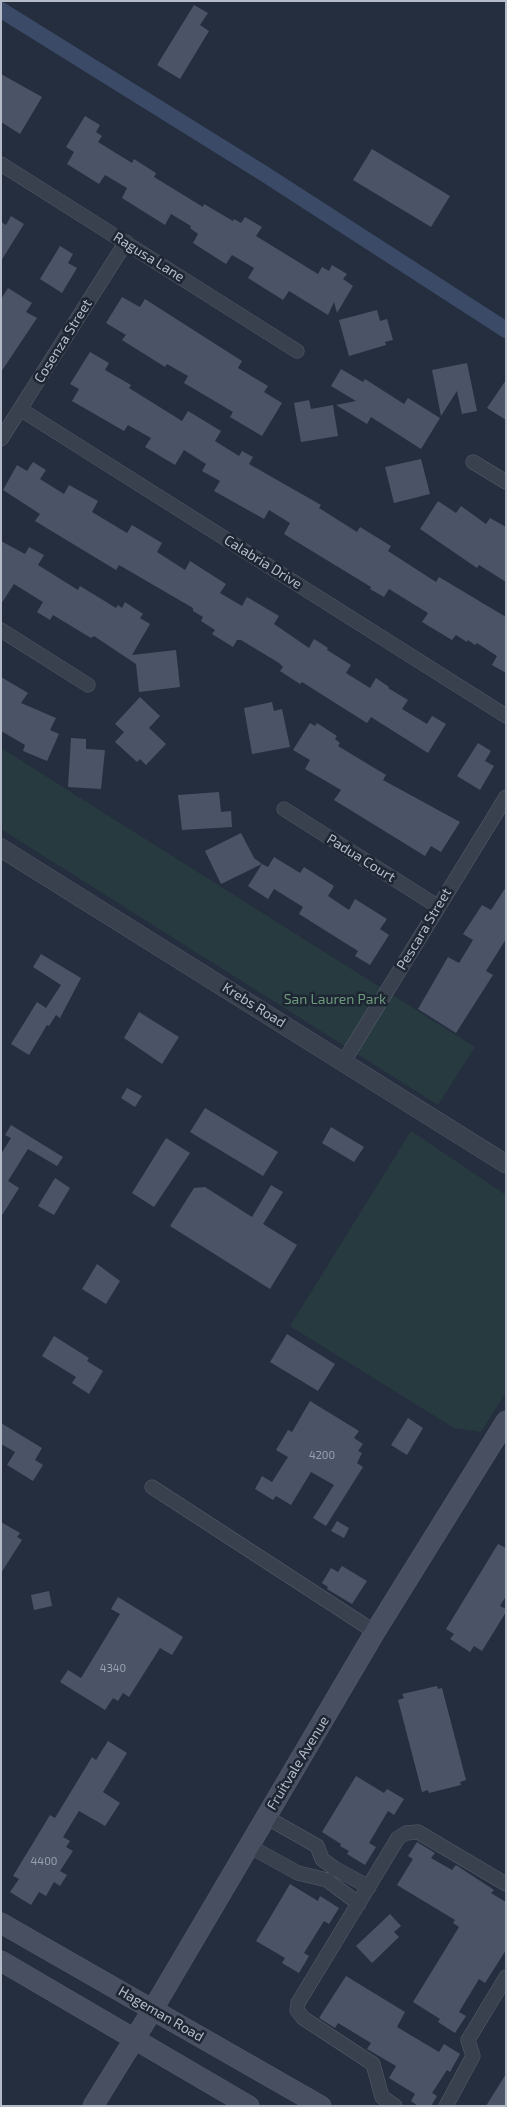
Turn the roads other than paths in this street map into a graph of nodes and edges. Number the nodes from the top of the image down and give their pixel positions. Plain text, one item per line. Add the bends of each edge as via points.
1 (1, 164) edge
2 (126, 242) junction
3 (297, 351) dead end
4 (20, 409) junction
5 (1, 439) edge
6 (473, 462) dead end
7 (506, 482) edge
8 (1, 630) edge
9 (88, 685) dead end
10 (506, 716) edge
11 (506, 798) edge
12 (284, 809) dead end
13 (1, 848) edge
14 (438, 906) junction
15 (344, 1061) junction
16 (506, 1164) edge
17 (506, 1421) edge
18 (152, 1486) dead end
19 (375, 1632) junction
20 (266, 1818) junction
21 (250, 1846) junction
22 (322, 1859) junction
23 (312, 1876) junction
24 (506, 1884) edge
25 (369, 1887) junction
26 (359, 1904) junction
27 (1, 1923) edge
28 (1, 1961) edge
29 (506, 1977) edge
30 (153, 2009) junction
31 (135, 2039) junction
32 (93, 2106) edge
33 (249, 2106) edge
34 (321, 2106) edge
35 (396, 2106) edge
36 (446, 2106) edge

1 - 2 street, Ragusa Lane
2 - 3 street, Ragusa Lane
2 - 4 street, Cosenza Street
4 - 5 street, Cosenza Street
4 - 10 street, Calabria Drive
6 - 7 street
8 - 9 street
11 - 14 street, Pescara Street
12 - 14 street, Padua Court
13 - 15 street, Krebs Road
14 - 15 street, Pescara Street
15 - 16 street, Krebs Road
17 - 19 main road, Fruitvale Avenue
18 - 19 street
19 - 20 main road, Fruitvale Avenue
20 - 21 main road, Fruitvale Avenue
20 - 22 street via 317,1846
21 - 23 street via 298,1873
21 - 30 main road, Fruitvale Avenue
22 - 23 street
22 - 25 street
23 - 26 street via 327,1880
24 - 25 street via 418,1832 398,1838
25 - 26 street
26 - 35 street via 302,1996 297,2010 318,2029 374,2064 382,2097
27 - 30 main road, Hageman Road
28 - 31 main road
29 - 36 street via 468,2040 473,2056
30 - 31 main road, Fruitvale Avenue
30 - 34 main road, Hageman Road
31 - 32 main road, Fruitvale Avenue
31 - 33 main road

